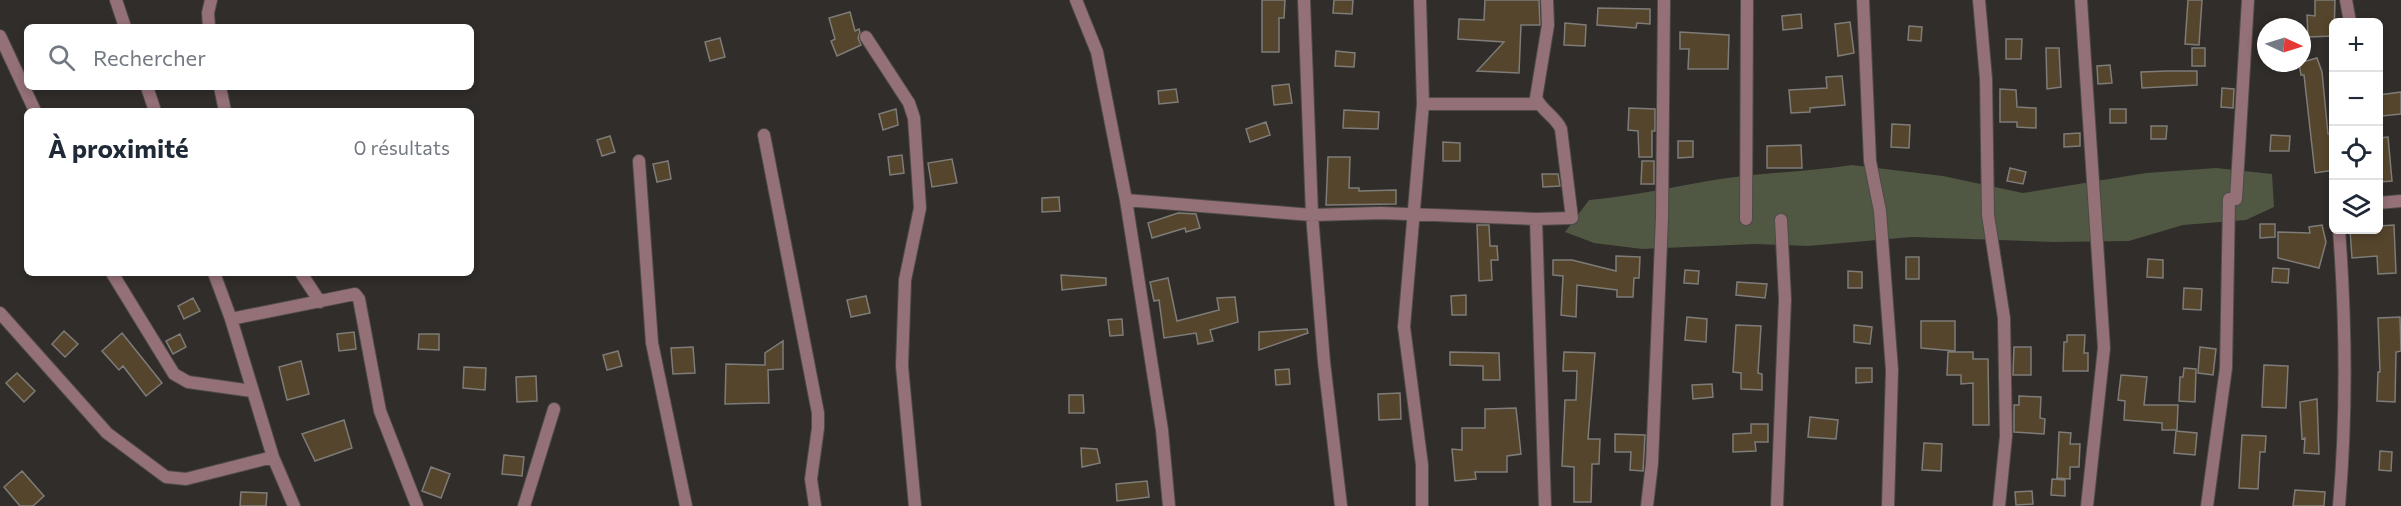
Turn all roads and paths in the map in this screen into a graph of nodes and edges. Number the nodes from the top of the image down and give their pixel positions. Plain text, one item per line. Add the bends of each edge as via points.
1 (116, 0) edge
2 (211, 0) edge
3 (1076, 0) edge
4 (1304, 0) edge
5 (1420, 0) edge
6 (1548, 0) edge
7 (1664, 0) edge
8 (1747, 0) edge
9 (1863, 0) edge
10 (1979, 0) edge
11 (2081, 0) edge
12 (2248, 0) edge
13 (2346, 0) edge
14 (2349, 18) edge
15 (124, 24) edge
16 (209, 24) edge
17 (0, 36) edge
18 (866, 37) dead end
19 (24, 87) edge
20 (25, 90) edge
21 (148, 90) edge
22 (221, 90) edge
23 (1423, 104) junction
24 (1539, 104) junction
25 (34, 108) edge
26 (154, 108) edge
27 (224, 108) edge
28 (764, 135) dead end
29 (639, 161) dead end
30 (1126, 200) junction
31 (2401, 201) edge
32 (2383, 203) edge
33 (1312, 214) junction
34 (1415, 214) junction
35 (1536, 219) junction
36 (1746, 219) dead end
37 (1781, 220) dead end
38 (2339, 234) edge
39 (114, 276) edge
40 (214, 276) edge
41 (303, 276) edge
42 (320, 302) junction
43 (0, 313) edge
44 (231, 319) junction
45 (252, 391) junction
46 (554, 409) dead end
47 (273, 457) junction
48 (294, 506) edge
49 (417, 506) edge
50 (524, 506) edge
51 (686, 506) edge
52 (815, 506) edge
53 (915, 506) edge
54 (1169, 506) edge
55 (1341, 506) edge
56 (1422, 506) edge
57 (1545, 506) edge
58 (1647, 506) edge
59 (1777, 506) edge
60 (1888, 506) edge
61 (1999, 506) edge
62 (2087, 506) edge
63 (2207, 506) edge
64 (2339, 506) edge

1 - 15 street
2 - 16 street
3 - 30 street via 1097,52
4 - 33 street
5 - 23 street
6 - 24 street via 1548,25 1536,98
7 - 58 street via 1662,217
8 - 36 street
9 - 60 street via 1870,161 1880,211 1892,370
10 - 61 street via 1986,79 1988,215 2004,318 2006,436
11 - 62 street via 2104,348
12 - 63 street via 2244,98 2232,199 2226,368
13 - 14 street
17 - 19 street
18 - 53 street via 909,103 914,118 920,208 905,280 902,366
20 - 25 street
21 - 26 street
22 - 27 street
23 - 24 street
23 - 34 street
24 - 35 street via 1561,129 1572,218
28 - 52 street via 818,413 812,472
29 - 51 street via 652,343
30 - 33 street
30 - 54 street via 1162,430
31 - 32 street
33 - 34 street
33 - 55 street
34 - 35 street
34 - 56 street via 1404,327 1422,465
35 - 57 street
37 - 59 street via 1785,299
38 - 64 street via 2345,349
39 - 45 street via 174,374 188,382
40 - 44 street
41 - 42 street
42 - 44 street
42 - 49 street via 350,293 359,299 380,411
43 - 47 street via 107,433 166,477 186,479
44 - 45 street
45 - 47 street
46 - 50 street
47 - 48 street

